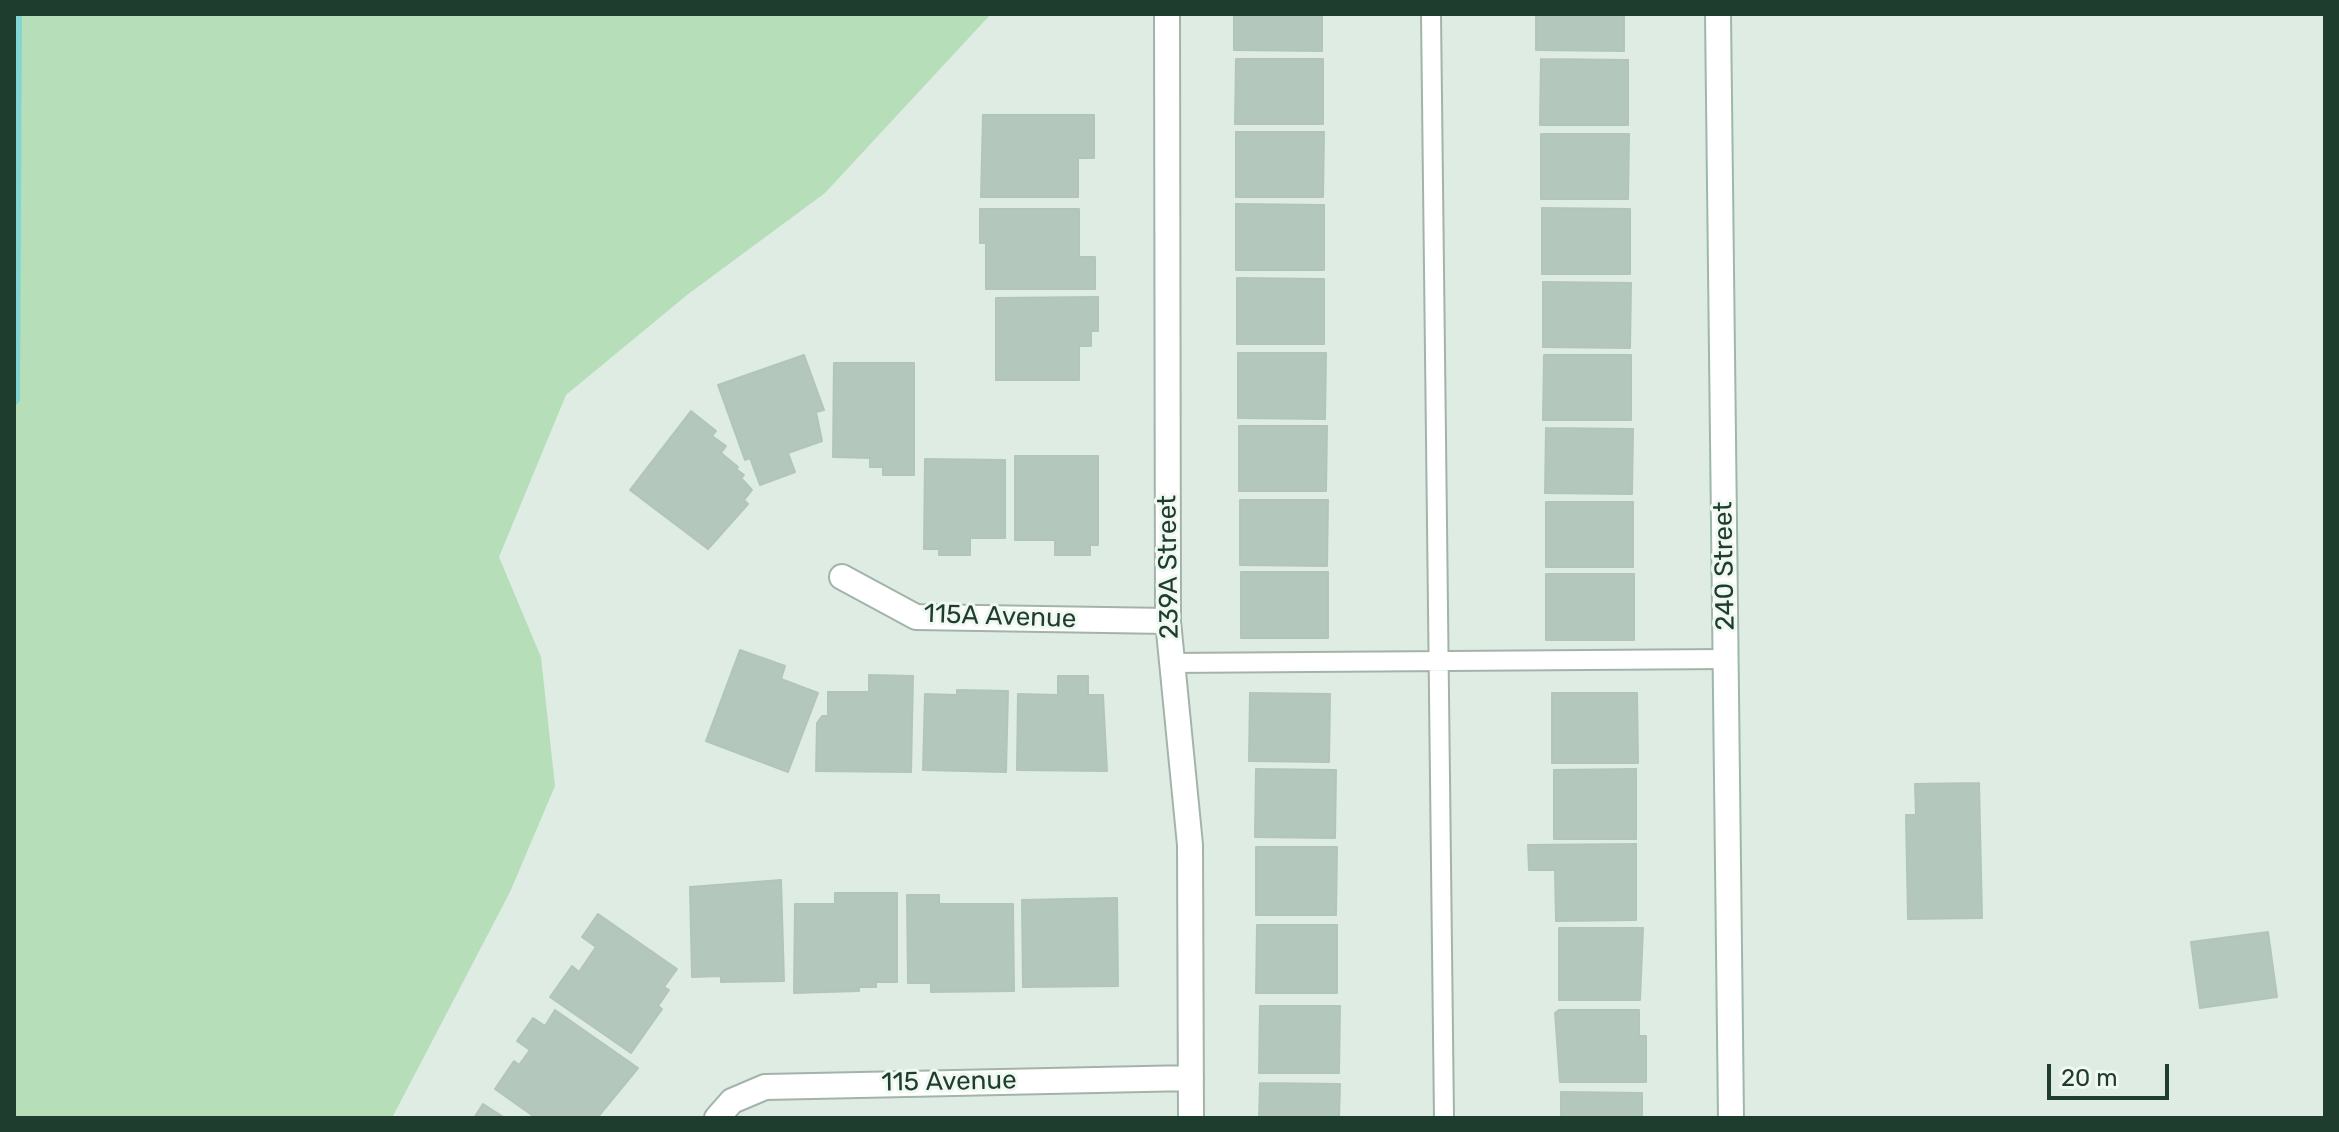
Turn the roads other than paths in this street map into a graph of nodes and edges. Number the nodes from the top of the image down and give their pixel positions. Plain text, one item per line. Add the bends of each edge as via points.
1 (1167, 14) edge
2 (1431, 14) edge
3 (1718, 14) edge
4 (842, 577) dead end
5 (1168, 621) junction
6 (1438, 659) junction
7 (1726, 659) junction
8 (1170, 663) junction
9 (1191, 1078) junction
10 (717, 1118) edge
11 (1191, 1118) edge
12 (1444, 1118) edge
13 (1731, 1118) edge

1 - 5 street, 239A Street
2 - 6 lane
3 - 7 street, 240 Street
4 - 5 street, 115A Avenue via 916,617
5 - 8 street, 239A Street
6 - 7 lane
6 - 8 lane
6 - 12 lane
7 - 13 street, 240 Street
8 - 9 street, 239A Street via 1190,845
9 - 10 street, 115 Avenue via 765,1087 732,1101
9 - 11 street, 239A Street

